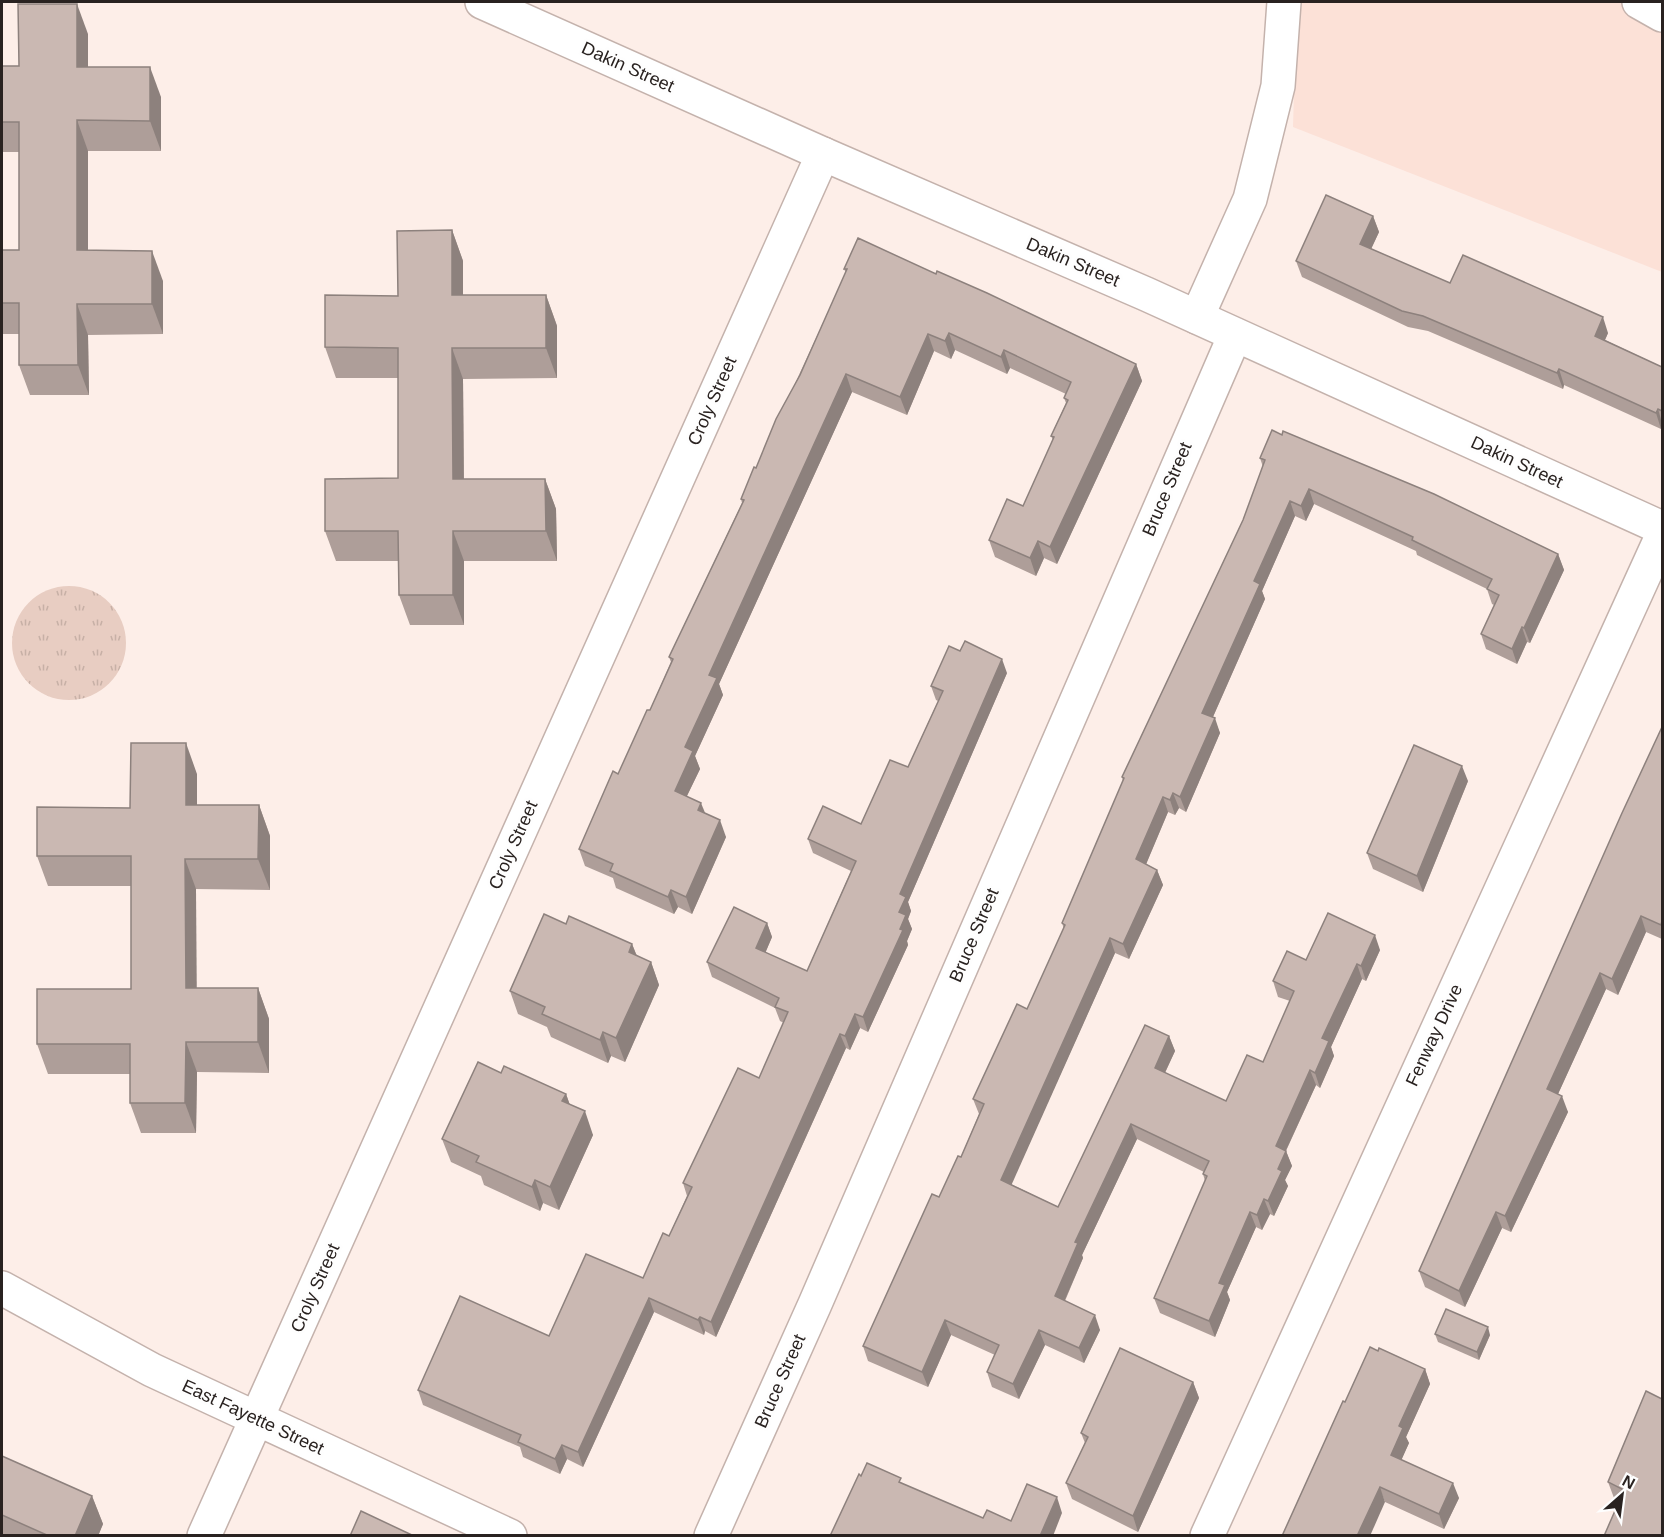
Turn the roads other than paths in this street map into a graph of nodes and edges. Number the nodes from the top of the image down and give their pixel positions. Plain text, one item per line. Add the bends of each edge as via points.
1 (482, 2) edge
2 (1284, 2) edge
3 (1639, 2) edge
4 (1662, 15) edge
5 (823, 154) junction
6 (1197, 317) junction
7 (1235, 334) junction
8 (1662, 528) edge
9 (1662, 536) edge
10 (2, 1288) edge
11 (256, 1419) junction
12 (204, 1536) edge
13 (510, 1536) edge
14 (711, 1536) edge
15 (1207, 1536) edge

1 - 5 street, Dakin Street
2 - 6 street via 1278,86 1250,199
3 - 4 street
5 - 6 street, Dakin Street
5 - 11 street, Croly Street
6 - 7 street, Dakin Street
7 - 8 street, Dakin Street
7 - 14 street, Bruce Street
9 - 15 street, Fenway Drive
10 - 11 street, East Fayette Street via 152,1370
11 - 12 street, Croly Street
11 - 13 street, East Fayette Street

